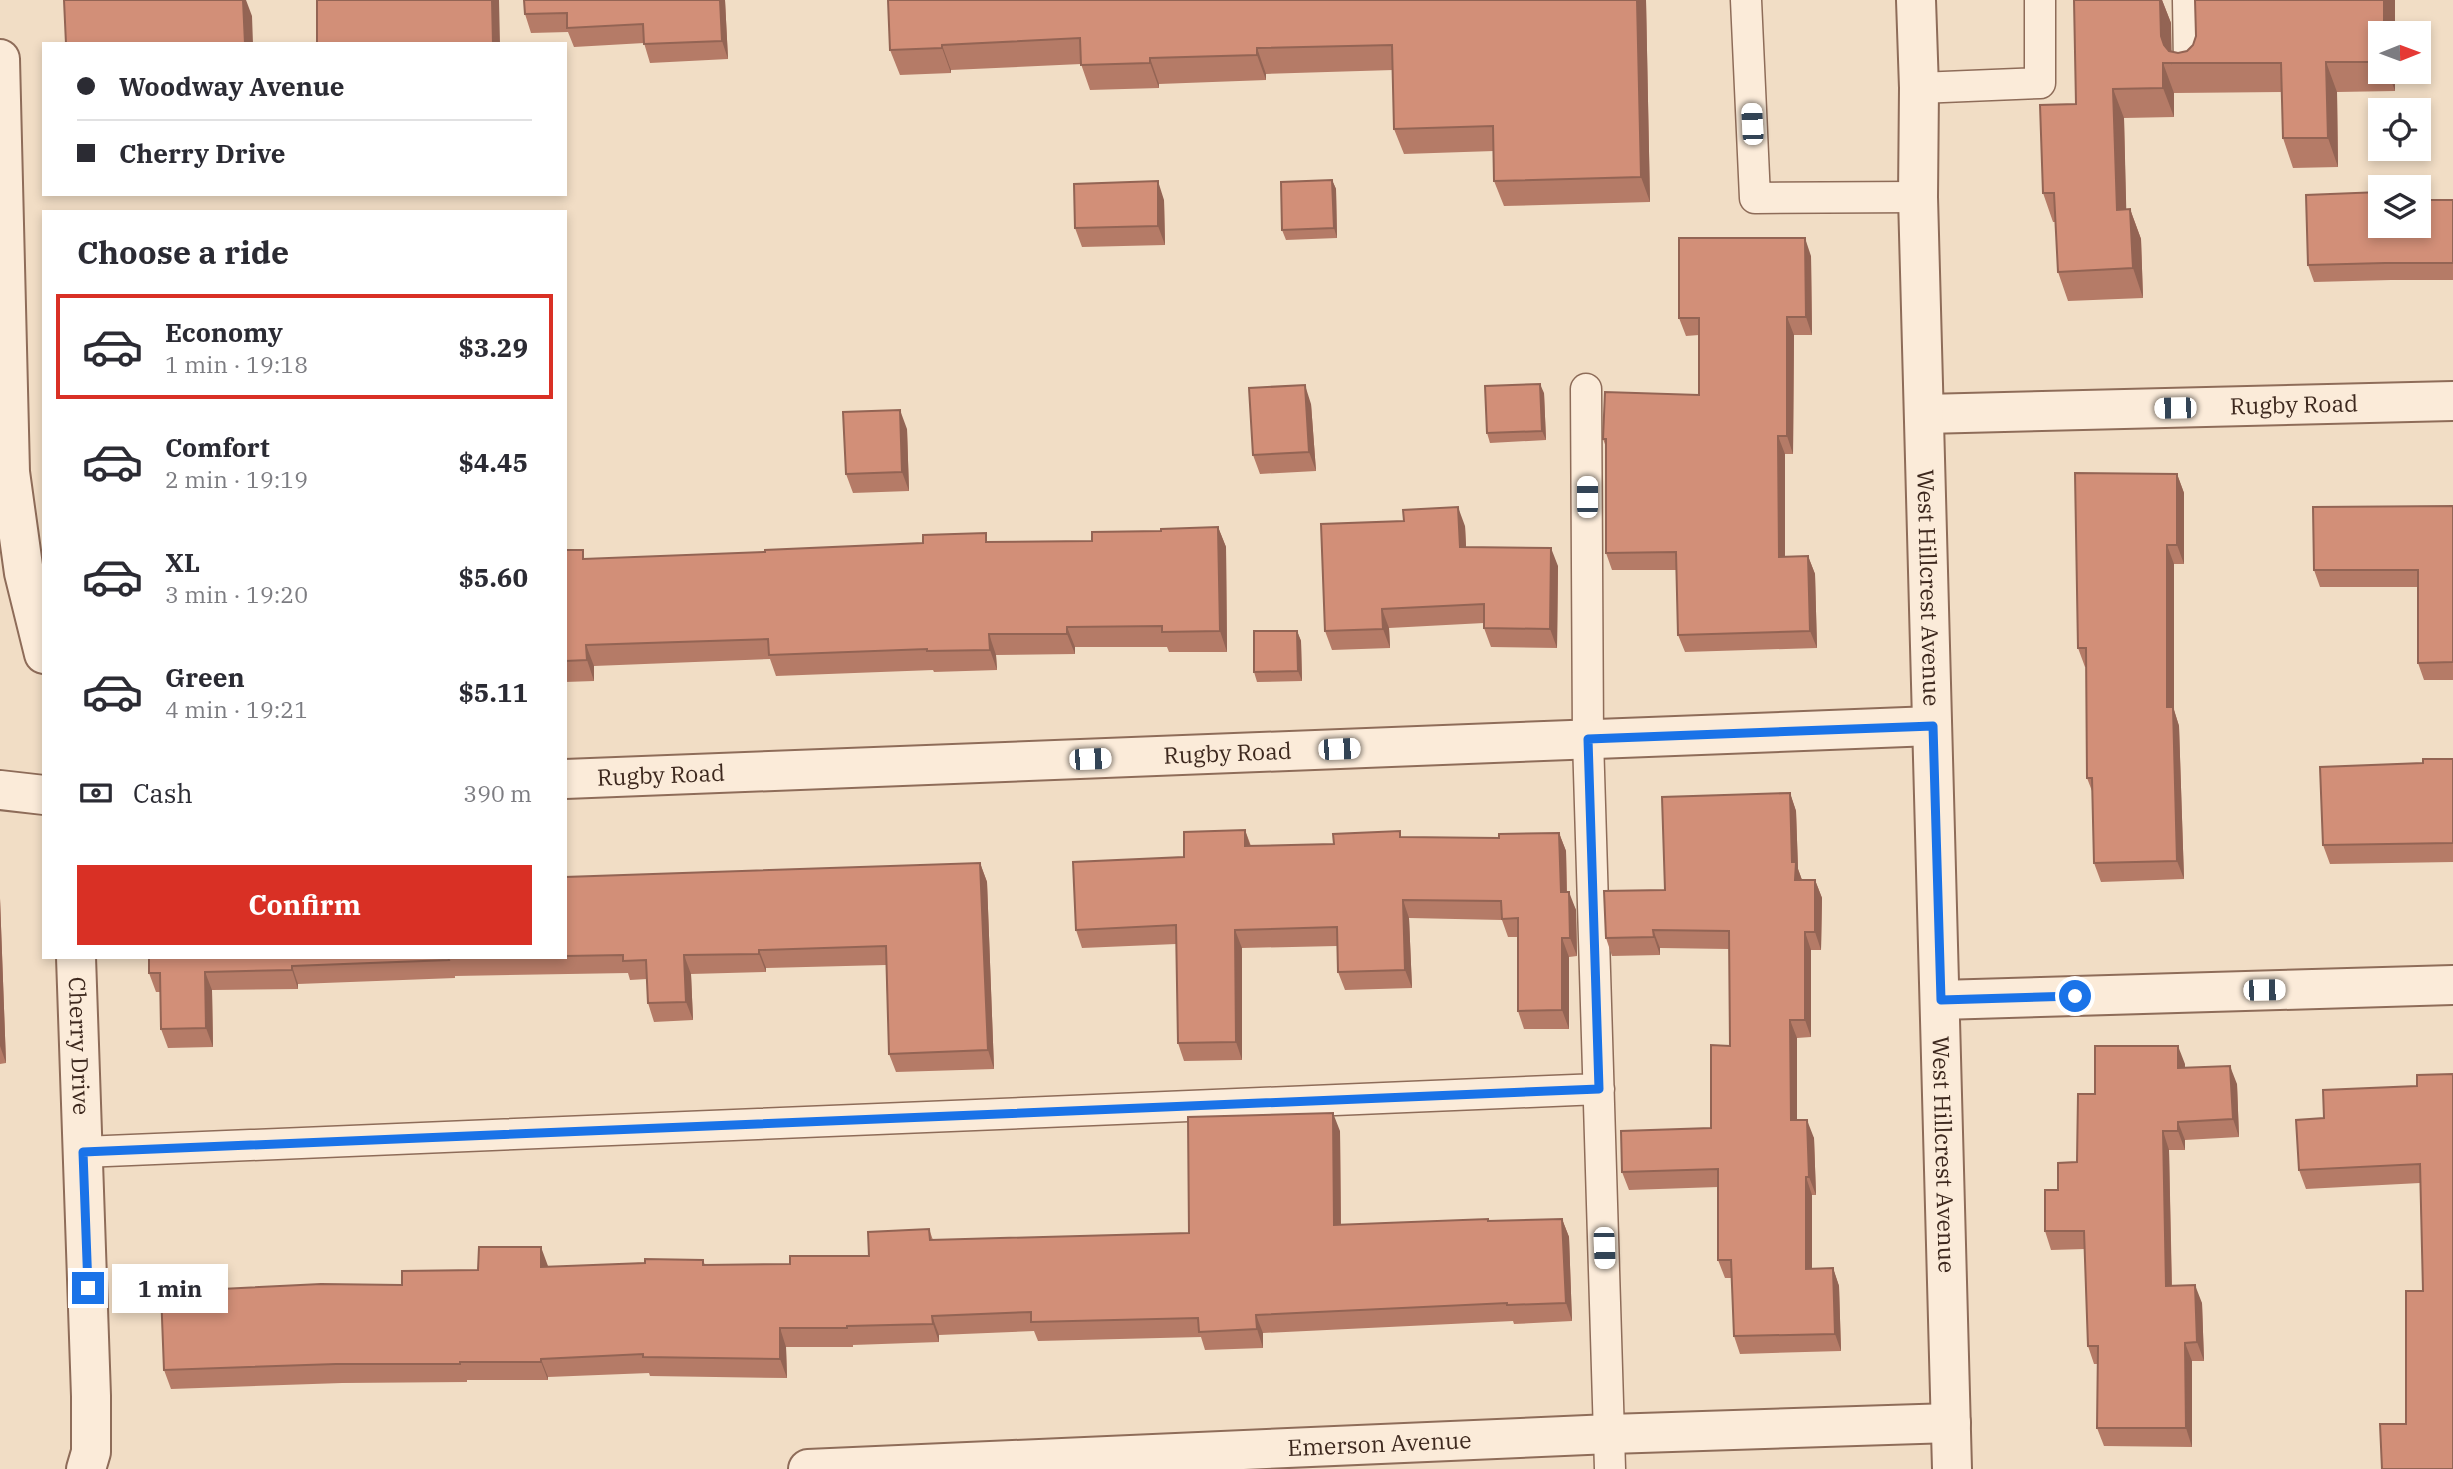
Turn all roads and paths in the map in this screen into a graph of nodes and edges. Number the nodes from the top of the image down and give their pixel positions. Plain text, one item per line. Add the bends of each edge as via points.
1 (1746, 0) edge
2 (1916, 0) edge
3 (2040, 0) edge
4 (2188, 0) edge
5 (0, 60) edge
6 (2189, 65) edge
7 (1919, 88) junction
8 (1918, 197) junction
9 (2, 254) edge
10 (1586, 389) dead end
11 (2453, 401) edge
12 (1925, 414) junction
13 (42, 646) edge
14 (1933, 726) junction
15 (1588, 739) junction
16 (567, 779) edge
17 (0, 790) edge
18 (42, 795) edge
19 (76, 959) edge
20 (2453, 985) edge
21 (1941, 1000) junction
22 (1599, 1089) junction
23 (83, 1152) junction
24 (1951, 1423) junction
25 (1610, 1452) edge
26 (86, 1469) edge
27 (808, 1469) edge
28 (1952, 1469) edge

1 - 8 lane via 1755,198
2 - 7 street, West Hillcrest Avenue
3 - 7 lane via 2040,83
4 - 6 lane
5 - 9 street
7 - 8 street, West Hillcrest Avenue
8 - 12 street, West Hillcrest Avenue
9 - 13 street via 10,472 24,573
10 - 15 lane
11 - 12 street, Rugby Road
12 - 14 street, West Hillcrest Avenue
14 - 15 street, Rugby Road
14 - 21 street, West Hillcrest Avenue
15 - 16 street, Rugby Road
15 - 22 lane
17 - 18 street
19 - 23 street, Cherry Drive
20 - 21 street
21 - 24 street, West Hillcrest Avenue
22 - 23 lane
22 - 25 lane
23 - 26 street, Cherry Drive via 91,1396 91,1452
24 - 25 street, Emerson Avenue
24 - 28 street, West Hillcrest Avenue
25 - 27 street, Emerson Avenue

